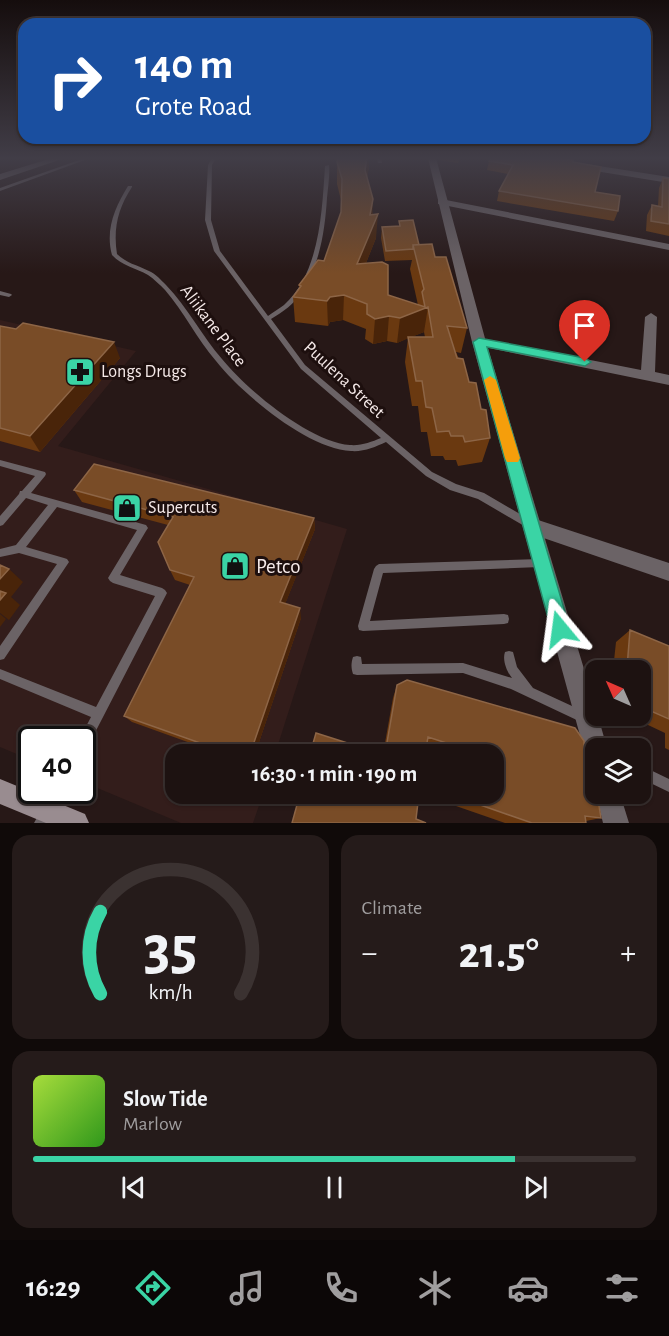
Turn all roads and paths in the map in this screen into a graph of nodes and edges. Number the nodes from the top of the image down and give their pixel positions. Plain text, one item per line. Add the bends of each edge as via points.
1 (125, 196) edge
2 (209, 196) edge
3 (325, 196) edge
4 (440, 196) edge
5 (441, 202) junction
6 (669, 246) edge
7 (0, 293) edge
8 (9, 295) dead end
9 (651, 317) dead end
10 (267, 319) junction
11 (479, 342) junction
12 (648, 374) junction
13 (669, 380) edge
14 (386, 439) junction
15 (0, 463) edge
16 (23, 494) junction
17 (55, 503) junction
18 (0, 522) edge
19 (532, 526) junction
20 (19, 549) junction
21 (0, 553) edge
22 (542, 563) junction
23 (669, 572) edge
24 (504, 619) dead end
25 (0, 655) edge
26 (509, 656) dead end
27 (357, 661) dead end
28 (0, 674) edge
29 (530, 693) junction
30 (99, 714) junction
31 (585, 718) joint
32 (93, 726) edge
33 (651, 777) edge
34 (669, 786) edge
35 (0, 791) edge
36 (611, 804) edge
37 (49, 808) edge
38 (76, 823) edge
39 (616, 823) edge

1 - 14 lane, Aliikane Place via 114,218 114,255 158,280 239,384 286,419 332,444 370,447
2 - 10 lane, Puulena Street via 208,220 213,240
3 - 10 lane via 323,229 315,259 291,303
4 - 5 street
5 - 6 street
5 - 11 street
7 - 8 lane
9 - 12 street
10 - 14 lane, Puulena Street via 303,367
11 - 12 street
11 - 19 street
12 - 13 street
14 - 19 lane, Puulena Street via 429,474 481,496
15 - 16 lane via 42,474
16 - 17 lane
16 - 18 lane
17 - 20 lane
17 - 30 lane via 143,528 112,578 162,592
19 - 22 street
19 - 23 street
20 - 21 lane
20 - 25 lane via 64,562
22 - 24 lane via 379,569 363,626
22 - 31 street
26 - 29 lane via 512,670
27 - 29 lane via 357,670 463,668
28 - 30 lane
29 - 31 lane
30 - 32 lane
33 - 34 lane
35 - 37 main road
36 - 39 street
37 - 38 main road

